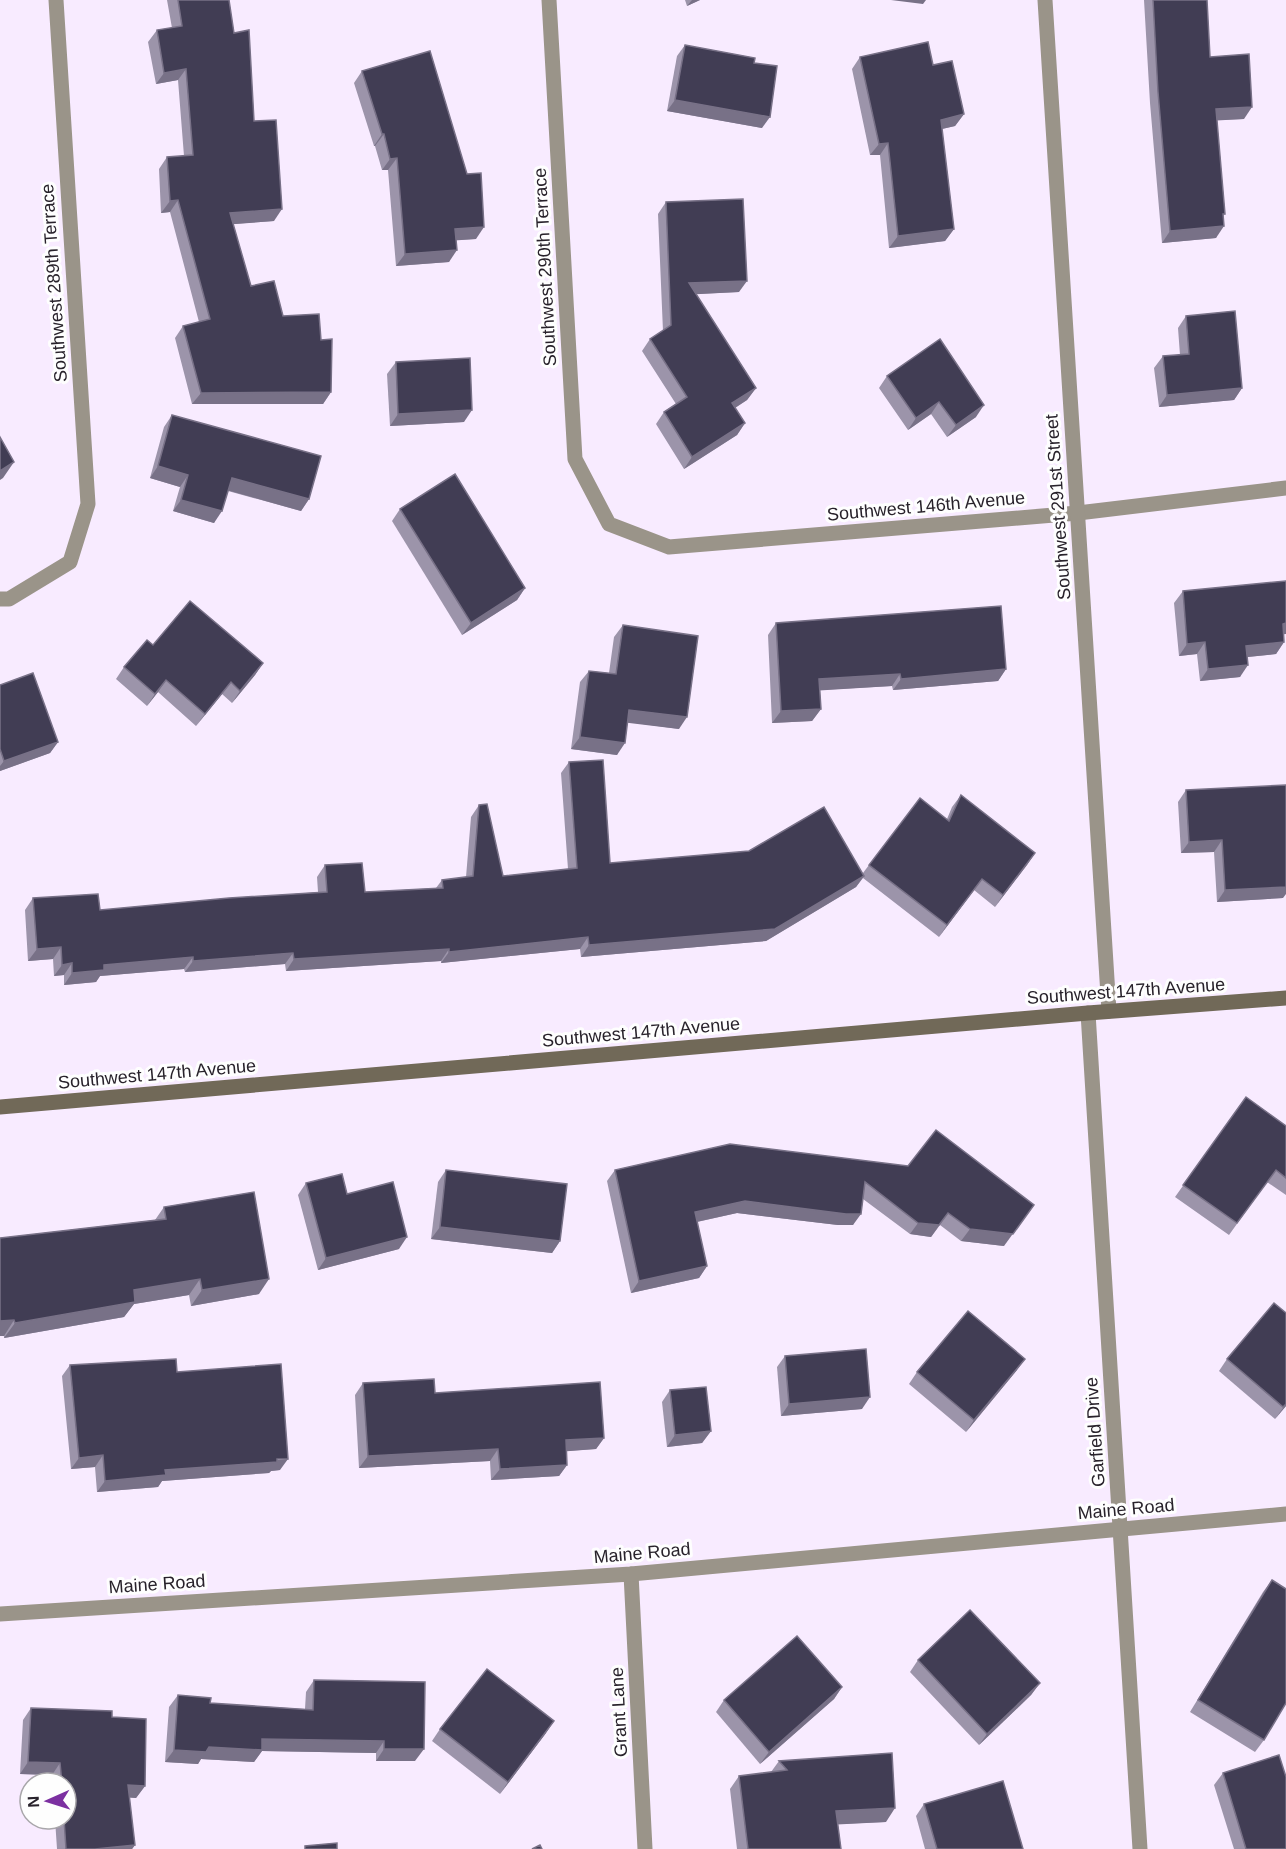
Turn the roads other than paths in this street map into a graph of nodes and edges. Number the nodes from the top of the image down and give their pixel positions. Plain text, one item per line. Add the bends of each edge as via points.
1 (56, 0) edge
2 (549, 0) edge
3 (1045, 0) edge
4 (1286, 488) edge
5 (1078, 513) junction
6 (609, 524) joint
7 (0, 599) edge
8 (1286, 998) edge
9 (1109, 1011) junction
10 (1088, 1012) junction
11 (0, 1107) edge
12 (1286, 1514) edge
13 (1120, 1529) junction
14 (631, 1574) junction
15 (0, 1614) edge
16 (645, 1849) edge
17 (1140, 1849) edge

1 - 7 street, Southwest 289th Terrace via 88,504 70,562 9,599
2 - 6 street, Southwest 290th Terrace via 575,459
3 - 5 street, Southwest 291st Street
4 - 5 street, Southwest 146th Avenue
5 - 6 street, Southwest 146th Avenue via 669,547
5 - 9 street, Southwest 291st Street
8 - 9 street, Southwest 147th Avenue
9 - 10 street, Southwest 147th Avenue
10 - 11 street, Southwest 147th Avenue
10 - 13 street, Garfield Drive
12 - 13 street, Maine Road
13 - 14 street, Maine Road
13 - 17 street, Garfield Drive
14 - 15 street, Maine Road
14 - 16 street, Grant Lane

